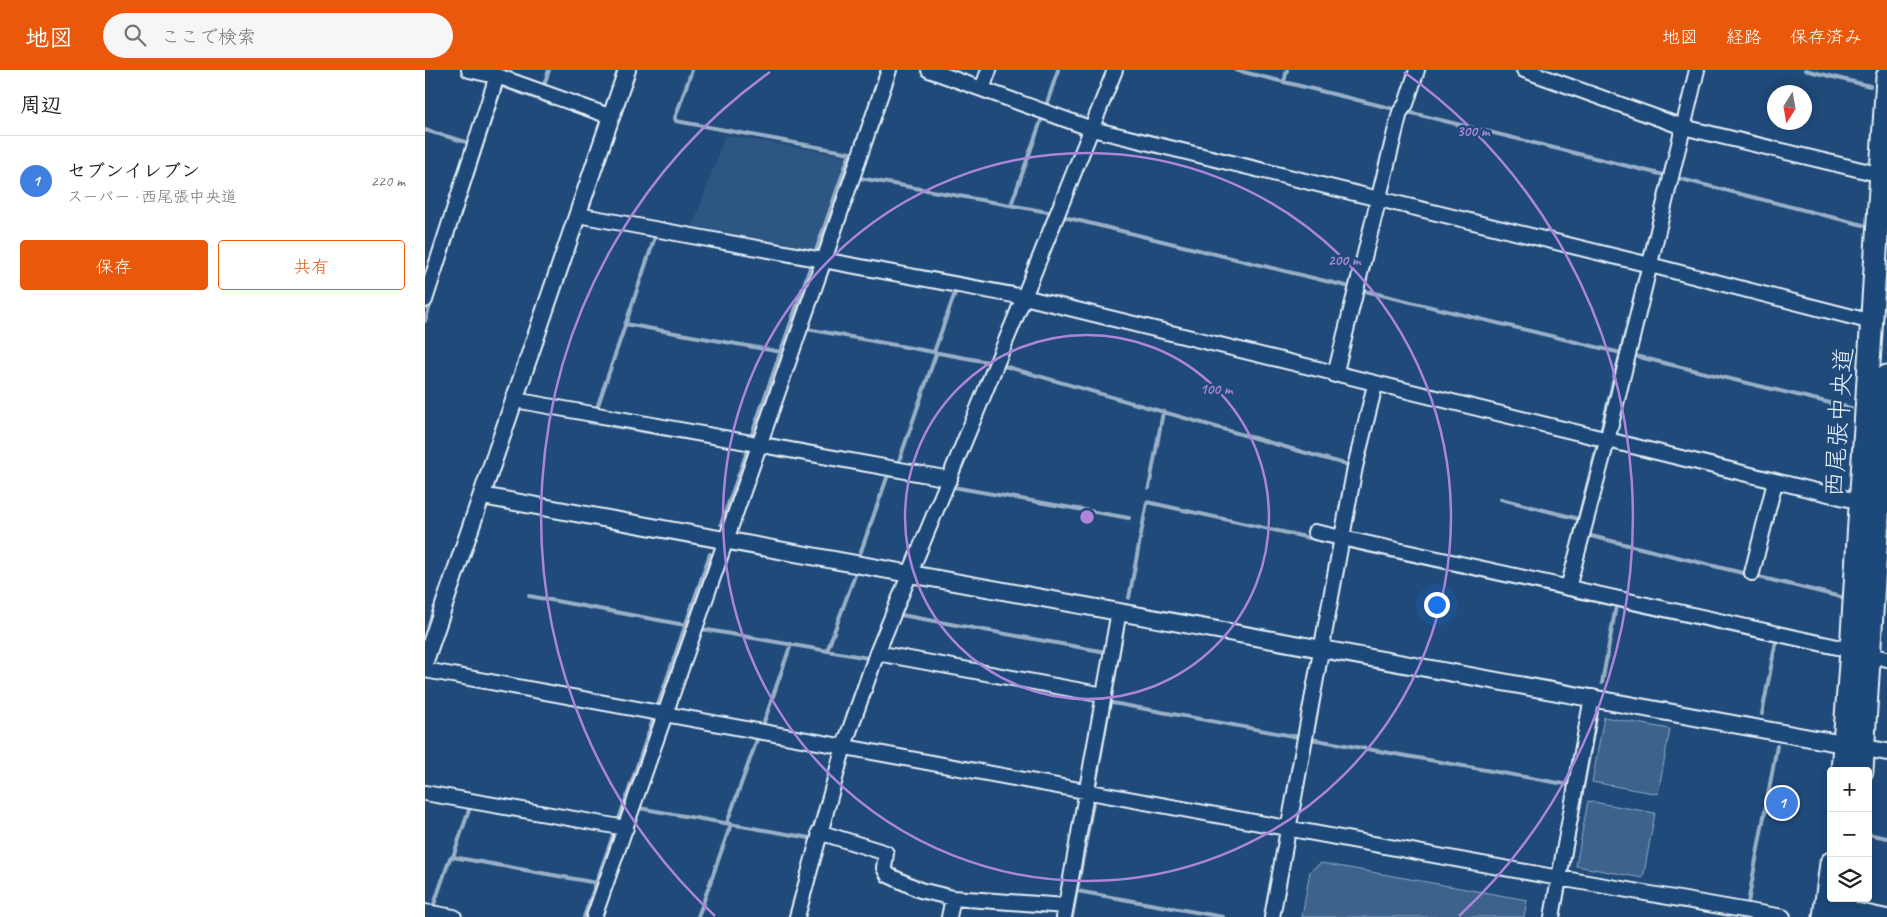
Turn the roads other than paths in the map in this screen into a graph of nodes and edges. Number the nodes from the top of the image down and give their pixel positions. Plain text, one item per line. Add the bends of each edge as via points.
1 (469, 70) edge
2 (627, 70) edge
3 (889, 70) edge
4 (929, 70) edge
5 (989, 70) edge
6 (1115, 70) edge
7 (1417, 70) edge
8 (1524, 70) edge
9 (1697, 70) edge
10 (499, 74) edge
11 (1887, 77) edge
12 (982, 89) junction
13 (612, 117) junction
14 (1683, 127) junction
15 (1092, 129) junction
16 (1882, 175) junction
17 (1379, 199) junction
18 (578, 215) junction
19 (824, 260) junction
20 (1650, 266) junction
21 (1024, 297) junction
22 (425, 300) edge
23 (1872, 322) junction
24 (1335, 375) junction
25 (1887, 376) edge
26 (1375, 385) junction
27 (515, 400) junction
28 (1607, 441) junction
29 (759, 445) junction
30 (949, 478) junction
31 (1775, 482) junction
32 (482, 496) junction
33 (1876, 507) edge
34 (1315, 532) dead end
35 (725, 540) junction
36 (1341, 543) junction
37 (1752, 573) dead end
38 (910, 574) junction
39 (1568, 588) junction
40 (1119, 611) junction
41 (1321, 648) junction
42 (877, 653) junction
43 (1869, 655) edge
44 (425, 661) edge
45 (425, 670) edge
46 (1104, 695) junction
47 (1592, 697) junction
48 (666, 713) junction
49 (1855, 745) junction
50 (844, 746) junction
51 (1887, 752) edge
52 (1844, 767) edge
53 (1861, 767) edge
54 (1087, 791) junction
55 (425, 793) edge
56 (626, 828) junction
57 (1288, 828) junction
58 (819, 832) junction
59 (1559, 878) junction
60 (1827, 894) edge
61 (953, 898) junction
62 (1845, 908) edge
63 (1065, 911) edge
64 (425, 912) edge
65 (454, 917) edge
66 (594, 917) edge
67 (797, 917) edge
68 (949, 917) edge
69 (1272, 917) edge
70 (1552, 917) edge
71 (1783, 917) edge
72 (1824, 917) edge
73 (1887, 917) edge

1 - 10 street
2 - 13 street
3 - 19 street
4 - 12 street
5 - 12 street
6 - 15 street
7 - 17 street via 1407,104 1400,112
8 - 14 street
9 - 14 street
10 - 13 street
10 - 22 street
11 - 16 main road, 西尾張中央道
12 - 15 street
13 - 18 street
14 - 16 street
14 - 20 street
15 - 17 street
15 - 21 street
16 - 23 main road, 西尾張中央道
17 - 20 street
17 - 24 street
18 - 19 street
18 - 27 street
19 - 21 street
19 - 29 street
20 - 23 street
20 - 28 street
21 - 24 street
21 - 30 street
23 - 33 main road, 西尾張中央道
24 - 26 street
25 - 33 main road, 西尾張中央道
26 - 28 street
26 - 36 street
27 - 29 street
27 - 32 street
28 - 31 street
28 - 39 street
29 - 30 street
29 - 35 street
30 - 38 street
31 - 33 street
31 - 37 street
32 - 35 street
32 - 44 street
33 - 43 main road, 西尾張中央道
34 - 36 street
35 - 38 street
35 - 48 street
36 - 39 street
36 - 41 street
38 - 40 street
38 - 42 street
39 - 43 street
40 - 41 street
40 - 46 street
41 - 47 street
41 - 57 street
42 - 46 street
42 - 50 street
43 - 49 main road, 西尾張中央道
45 - 48 street
46 - 54 street
47 - 49 street
47 - 59 street
48 - 50 street
48 - 56 street
49 - 51 street
49 - 52 main road, 西尾張中央道
49 - 53 main road, 西尾張中央道
50 - 54 street
50 - 58 street
54 - 57 street
54 - 63 street
55 - 56 street
56 - 66 street
57 - 59 street
57 - 69 street
58 - 61 street via 886,854 884,868 887,875 920,890
58 - 67 street
59 - 70 street
59 - 71 street
60 - 72 main road
61 - 63 street
61 - 68 street
62 - 73 street
64 - 65 street

